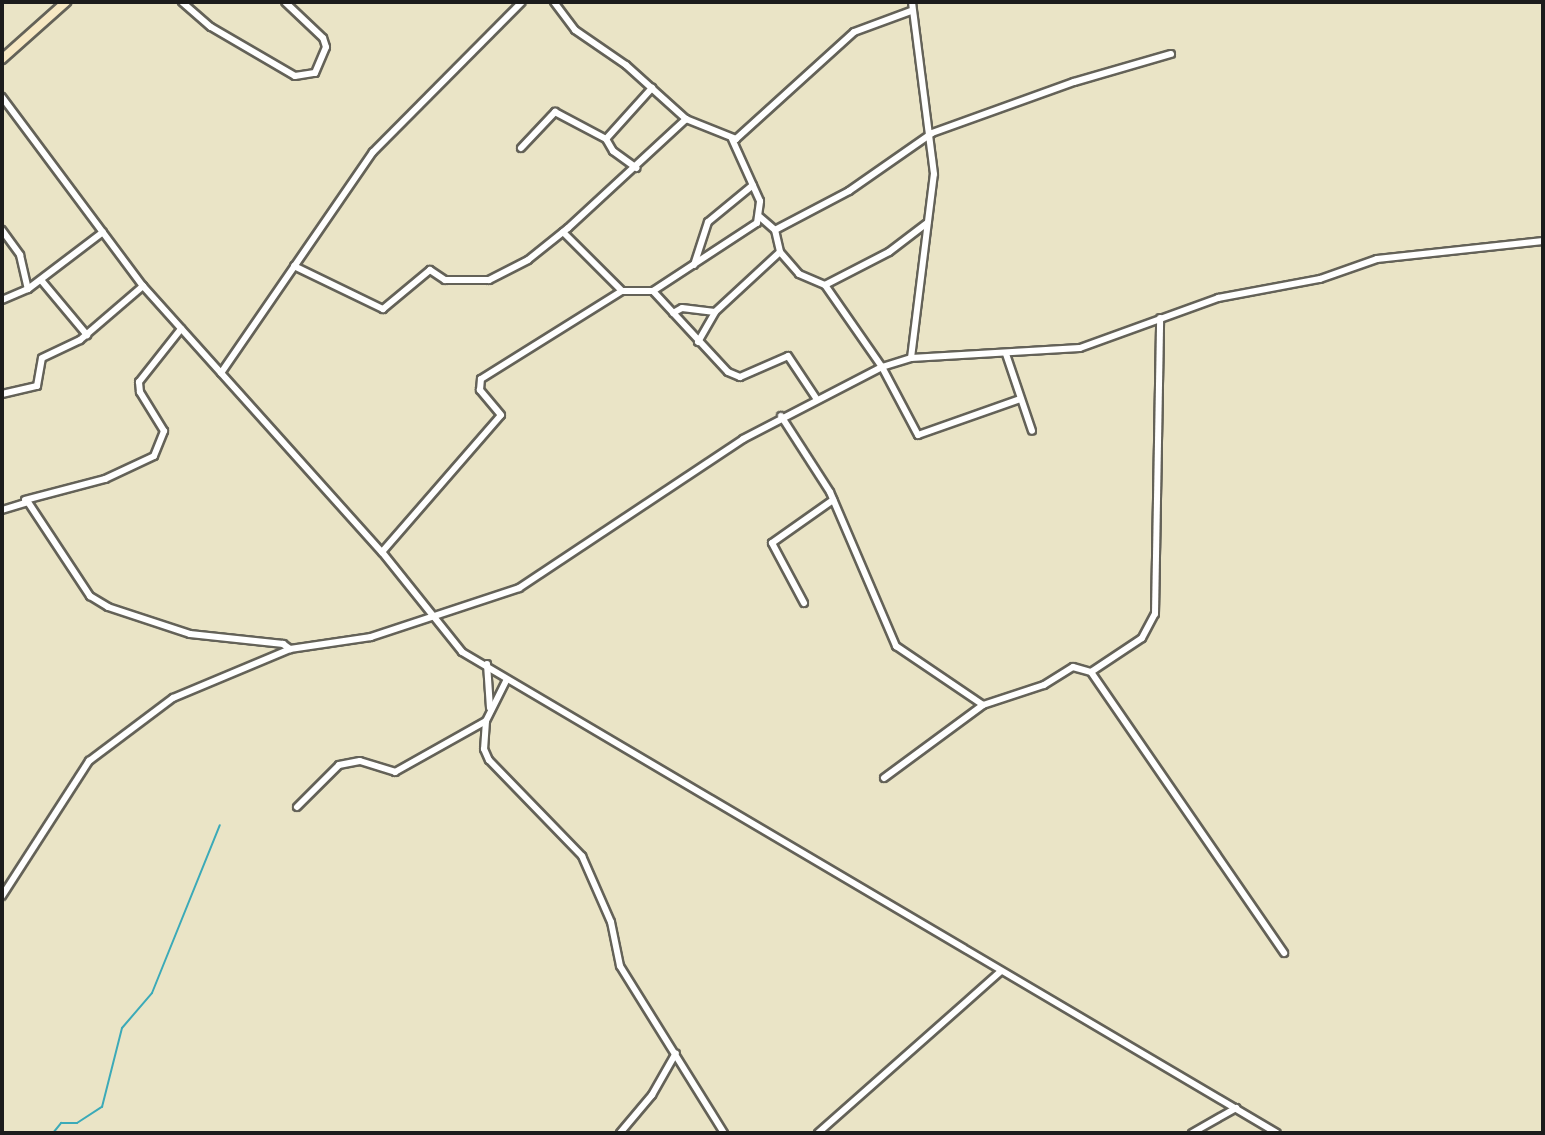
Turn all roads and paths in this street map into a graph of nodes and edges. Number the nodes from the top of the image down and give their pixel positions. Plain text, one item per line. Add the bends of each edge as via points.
1 (66, 2) edge
2 (182, 2) edge
3 (285, 2) edge
4 (522, 2) edge
5 (554, 2) edge
6 (912, 2) edge
7 (911, 11) junction
8 (1171, 54) dead end
9 (2, 59) edge
10 (652, 88) junction
11 (2, 97) edge
12 (686, 119) junction
13 (932, 133) junction
14 (606, 139) junction
15 (732, 139) junction
16 (521, 148) dead end
17 (636, 168) junction
18 (753, 185) junction
19 (760, 217) junction
20 (927, 223) junction
21 (2, 230) edge
22 (775, 230) junction
23 (103, 232) junction
24 (563, 232) junction
25 (1543, 241) edge
26 (780, 252) junction
27 (694, 265) junction
28 (294, 266) junction
29 (41, 280) junction
30 (825, 285) junction
31 (143, 286) junction
32 (28, 289) junction
33 (622, 291) junction
34 (653, 291) junction
35 (2, 300) edge
36 (715, 312) junction
37 (673, 313) junction
38 (1160, 318) junction
39 (181, 329) junction
40 (87, 335) junction
41 (698, 342) junction
42 (1006, 354) junction
43 (911, 358) junction
44 (882, 367) junction
45 (221, 373) junction
46 (2, 394) edge
47 (816, 398) junction
48 (1020, 399) junction
49 (781, 416) junction
50 (1032, 431) dead end
51 (833, 500) junction
52 (2, 508) edge
53 (382, 552) junction
54 (804, 603) dead end
55 (436, 615) junction
56 (290, 649) junction
57 (487, 664) junction
58 (1091, 672) junction
59 (506, 681) junction
60 (983, 705) junction
61 (490, 712) junction
62 (486, 721) junction
63 (884, 778) dead end
64 (297, 807) dead end
65 (2, 896) edge
66 (1284, 953) dead end
67 (1001, 971) junction
68 (676, 1053) junction
69 (1236, 1108) junction
70 (620, 1133) edge
71 (724, 1133) edge
72 (818, 1133) edge
73 (1192, 1133) edge
74 (1277, 1133) edge

1 - 9 street
2 - 3 street via 211,27 295,76 315,73 326,47 323,38
4 - 28 street via 373,152
5 - 10 street via 575,30
6 - 7 street
7 - 13 street
7 - 15 street via 854,32 740,138
8 - 13 street
10 - 12 street
10 - 14 street
11 - 23 street
12 - 15 street
12 - 17 street
13 - 20 street via 934,174
13 - 22 street via 871,177
14 - 16 street via 555,112
14 - 17 street
15 - 18 street
17 - 24 street
18 - 19 street
18 - 27 street via 708,222
19 - 22 street
19 - 27 street
20 - 30 street via 889,252
20 - 43 street
21 - 32 street via 20,255
22 - 26 street
23 - 29 street
23 - 31 street
24 - 28 street via 489,280 445,280 430,270 383,309
24 - 33 street
25 - 38 street via 1377,259 1320,279 1218,298
26 - 30 street via 799,274
26 - 36 street
27 - 34 street
28 - 45 street
29 - 32 street
29 - 40 street
30 - 44 street
31 - 39 street
31 - 40 street
32 - 35 street
33 - 34 street
33 - 53 street via 481,379 480,390 501,415
34 - 37 street
36 - 37 street via 682,308
36 - 41 street
37 - 41 street
38 - 42 street via 1080,348
38 - 58 street via 1155,614 1142,638
39 - 45 street
39 - 52 street via 139,382 164,427 154,456 105,479
40 - 46 street via 38,361 37,386
41 - 47 street via 740,377 788,356
42 - 43 street
42 - 48 street
43 - 44 street
44 - 47 street
44 - 48 street via 918,435
45 - 53 street
47 - 49 street
48 - 50 street
49 - 51 street
49 - 55 street via 560,565 519,588
51 - 54 street via 772,543
51 - 60 street via 896,646
52 - 56 street via 28,502 90,596 108,607 190,634
53 - 55 street
55 - 56 street via 371,637
55 - 57 street via 462,652
56 - 65 street via 173,698 110,741 89,761
57 - 59 street
57 - 61 street
58 - 60 street via 1073,667 1044,685
58 - 66 street
59 - 61 street
59 - 67 street
60 - 63 street
61 - 62 street
62 - 64 street via 395,772 360,761 339,765
62 - 68 street via 484,749 489,760 582,856 611,922 620,966
67 - 69 street
67 - 72 street
68 - 70 street via 652,1095
68 - 71 street
69 - 73 street
69 - 74 street

